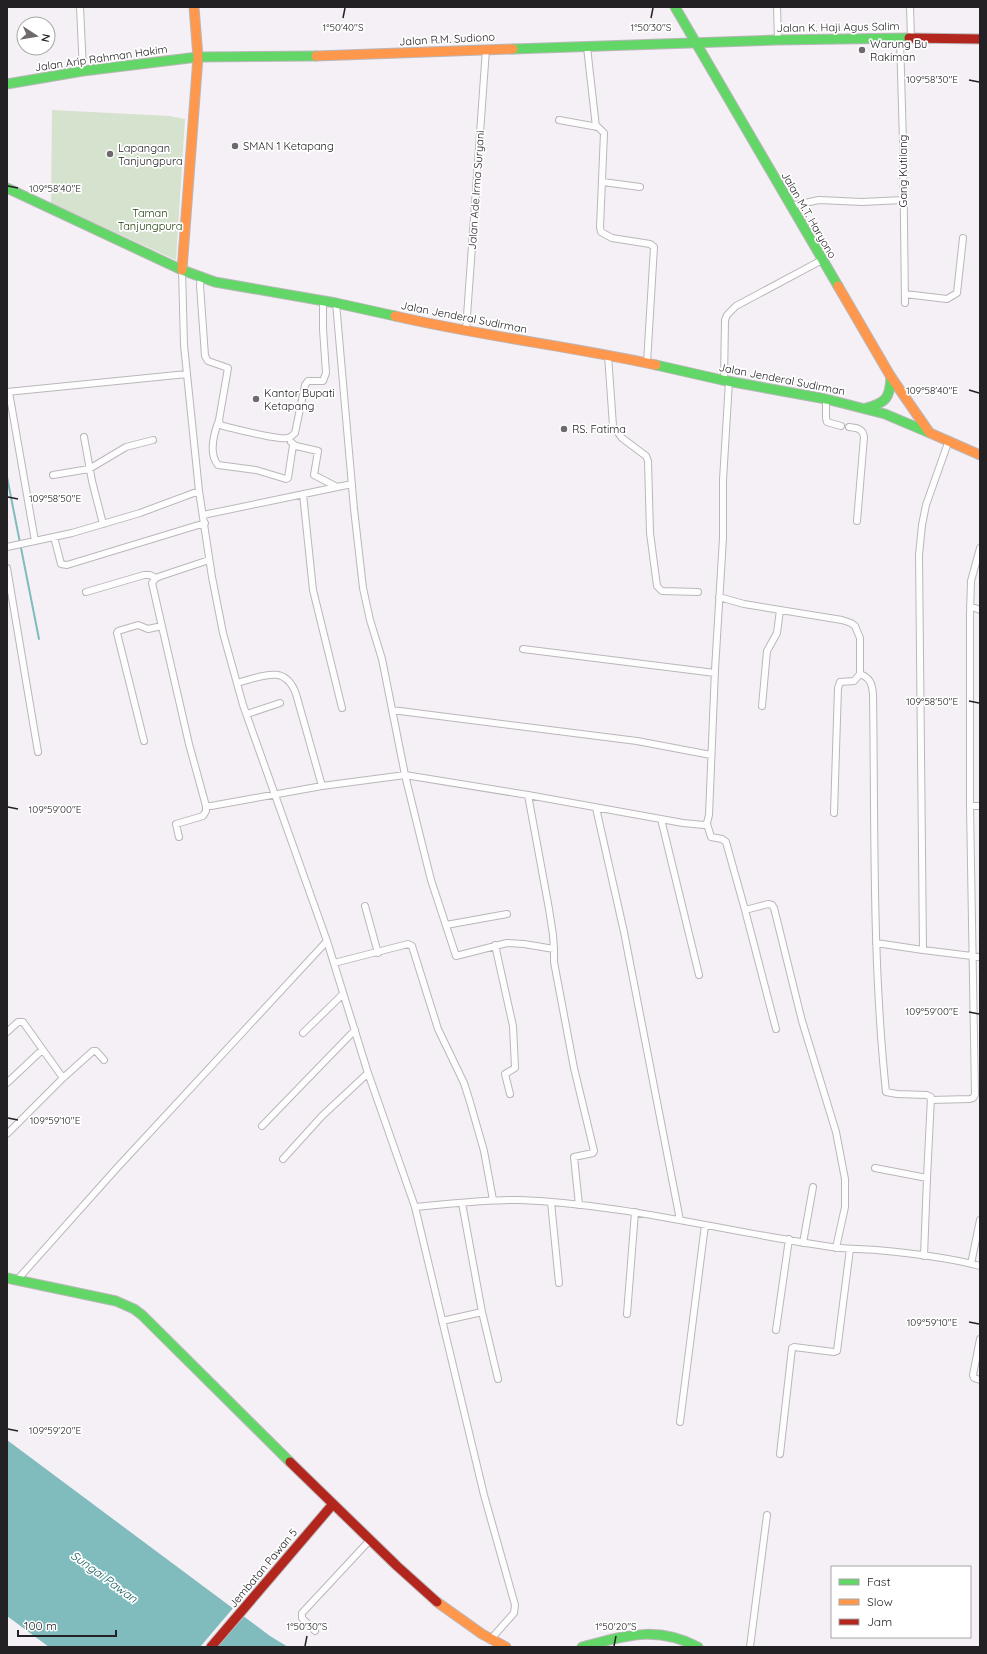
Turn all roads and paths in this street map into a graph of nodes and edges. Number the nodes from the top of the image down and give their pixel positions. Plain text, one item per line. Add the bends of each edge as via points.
1 (80, 7) edge
2 (194, 7) edge
3 (675, 7) edge
4 (777, 7) edge
5 (910, 7) edge
6 (900, 38) junction
7 (911, 38) junction
8 (980, 39) edge
9 (778, 40) junction
10 (696, 43) junction
11 (587, 47) junction
12 (486, 49) junction
13 (198, 58) junction
14 (83, 71) junction
15 (7, 84) edge
16 (559, 120) dead end
17 (596, 127) junction
18 (602, 182) junction
19 (640, 187) dead end
20 (7, 188) edge
21 (903, 200) junction
22 (790, 206) junction
23 (963, 238) dead end
24 (822, 260) junction
25 (182, 270) junction
26 (202, 278) junction
27 (905, 294) junction
28 (323, 301) junction
29 (336, 303) junction
30 (905, 303) dead end
31 (466, 330) junction
32 (608, 355) junction
33 (647, 363) junction
34 (187, 374) junction
35 (891, 377) junction
36 (727, 381) junction
37 (8, 392) edge
38 (826, 399) junction
39 (866, 408) junction
40 (219, 420) junction
41 (841, 426) dead end
42 (849, 427) dead end
43 (928, 432) junction
44 (84, 437) dead end
45 (287, 438) junction
46 (153, 440) dead end
47 (949, 440) junction
48 (294, 445) junction
49 (980, 455) edge
50 (89, 469) junction
51 (53, 475) dead end
52 (352, 484) junction
53 (337, 487) junction
54 (199, 490) junction
55 (303, 494) junction
56 (203, 515) junction
57 (858, 522) dead end
58 (205, 523) junction
59 (103, 524) junction
60 (54, 537) junction
61 (35, 541) junction
62 (7, 547) edge
63 (980, 548) edge
64 (209, 560) junction
65 (7, 568) edge
66 (156, 578) junction
67 (86, 592) dead end
68 (698, 592) dead end
69 (719, 597) junction
70 (970, 606) junction
71 (780, 610) junction
72 (980, 610) edge
73 (162, 626) junction
74 (523, 649) dead end
75 (715, 673) junction
76 (860, 674) junction
77 (237, 683) junction
78 (280, 703) dead end
79 (762, 706) dead end
80 (342, 708) dead end
81 (392, 710) junction
82 (247, 714) junction
83 (144, 741) dead end
84 (38, 752) dead end
85 (711, 755) junction
86 (405, 775) junction
87 (322, 786) junction
88 (276, 794) junction
89 (528, 795) junction
90 (206, 806) junction
91 (970, 806) junction
92 (980, 806) edge
93 (596, 808) junction
94 (834, 813) dead end
95 (661, 819) junction
96 (707, 824) junction
97 (179, 837) dead end
98 (365, 906) dead end
99 (745, 910) junction
100 (507, 914) dead end
101 (446, 925) junction
102 (326, 941) junction
103 (876, 943) junction
104 (495, 945) junction
105 (554, 949) junction
106 (923, 950) junction
107 (378, 953) junction
108 (973, 956) junction
109 (980, 958) edge
110 (334, 963) junction
111 (699, 975) dead end
112 (344, 994) junction
113 (776, 1029) dead end
114 (355, 1030) junction
115 (7, 1032) edge
116 (303, 1033) dead end
117 (42, 1050) junction
118 (104, 1060) dead end
119 (368, 1073) junction
120 (63, 1078) junction
121 (7, 1083) edge
122 (510, 1094) dead end
123 (931, 1100) junction
124 (262, 1126) dead end
125 (7, 1134) edge
126 (282, 1159) dead end
127 (875, 1168) dead end
128 (927, 1178) junction
129 (813, 1187) dead end
130 (493, 1200) junction
131 (551, 1202) junction
132 (462, 1203) junction
133 (579, 1205) junction
134 (415, 1207) junction
135 (635, 1212) junction
136 (680, 1220) junction
137 (980, 1220) edge
138 (705, 1225) junction
139 (789, 1239) junction
140 (803, 1243) junction
141 (836, 1248) junction
142 (850, 1249) junction
143 (924, 1256) junction
144 (971, 1264) junction
145 (980, 1266) edge
146 (7, 1278) edge
147 (17, 1280) junction
148 (559, 1283) dead end
149 (482, 1312) junction
150 (627, 1314) dead end
151 (442, 1321) junction
152 (776, 1330) dead end
153 (980, 1339) edge
154 (498, 1378) dead end
155 (980, 1380) edge
156 (680, 1422) dead end
157 (780, 1454) dead end
158 (333, 1504) junction
159 (766, 1515) dead end
160 (370, 1540) junction
161 (315, 1631) dead end
162 (490, 1640) junction
163 (211, 1647) edge
164 (506, 1647) edge
165 (582, 1647) edge
166 (698, 1647) edge
167 (750, 1647) edge

1 - 14 street
2 - 13 street
3 - 10 street, Jalan M.T. Haryono
4 - 9 street
5 - 7 street
6 - 7 street, Jalan K. Haji Agus Salim
6 - 9 street, Jalan K. Haji Agus Salim
6 - 21 street, Gang Kutilang
7 - 8 street, Jalan K. Haji Agus Salim
9 - 10 street, Jalan K. Haji Agus Salim
10 - 11 street, Jalan R.M. Sudiono
10 - 22 street, Jalan M.T. Haryono
11 - 12 street, Jalan R.M. Sudiono
11 - 17 street
12 - 13 street, Jalan R.M. Sudiono
12 - 31 street, Jalan Ade Irma Suryani
13 - 14 street, Jalan Arip Rahman Hakim
13 - 25 street
14 - 15 street, Jalan Arip Rahman Hakim
16 - 17 street
17 - 18 street via 605,137
18 - 19 street
18 - 33 street via 601,232 612,238 650,244 654,247
20 - 25 street, Jalan Jenderal Sudirman
21 - 22 street via 819,200
21 - 27 street, Gang Kutilang
22 - 24 street, Jalan M.T. Haryono
23 - 27 street via 957,293 947,298
24 - 35 street, Jalan M.T. Haryono
24 - 36 street via 736,306 727,315
25 - 26 street, Jalan Jenderal Sudirman
25 - 34 street via 182,314
26 - 28 street, Jalan Jenderal Sudirman via 226,285
26 - 40 street via 201,318 205,356 208,361 228,368
27 - 30 street, Gang Kutilang
28 - 29 street, Jalan Jenderal Sudirman
28 - 45 street via 325,378 324,381 308,381 305,385 295,433
29 - 31 street, Jalan Jenderal Sudirman
29 - 52 street
31 - 32 street, Jalan Jenderal Sudirman
32 - 33 street, Jalan Jenderal Sudirman
32 - 68 street via 613,426 618,435 646,456 648,461 651,548 657,586 662,590
33 - 36 street, Jalan Jenderal Sudirman
34 - 37 street
34 - 54 street
35 - 39 street via 891,389 886,400
35 - 43 street, Jalan M.T. Haryono
36 - 38 street, Jalan Jenderal Sudirman
36 - 69 street
37 - 61 street
38 - 39 street, Jalan Jenderal Sudirman
38 - 41 street via 827,422
39 - 43 street, Jalan Jenderal Sudirman
40 - 45 street via 223,426
40 - 48 street via 213,444 218,465 256,470 286,480
42 - 57 street via 860,429 864,433
43 - 47 street, Jalan Jenderal Sudirman
44 - 50 street
45 - 48 street
46 - 50 street via 126,447
47 - 49 street, Jalan Jenderal Sudirman
47 - 106 street via 926,505 919,554
48 - 53 street via 318,451 314,474
50 - 51 street
50 - 59 street
52 - 53 street
52 - 81 street via 363,588 382,659
53 - 55 street
54 - 56 street
54 - 59 street
55 - 56 street
55 - 80 street via 313,590
56 - 58 street
58 - 60 street via 68,565 61,564
58 - 64 street
59 - 60 street
60 - 61 street
61 - 62 street
63 - 70 street via 971,580
64 - 66 street
64 - 77 street via 216,602
65 - 84 street
66 - 67 street via 144,575
66 - 73 street via 152,586
69 - 71 street
69 - 75 street
70 - 72 street
70 - 91 street
71 - 76 street via 842,620 855,626 860,638
71 - 79 street via 777,633 767,651
73 - 83 street via 147,629 138,626 117,633
73 - 90 street via 201,794
74 - 75 street
75 - 85 street
76 - 94 street via 856,680 838,685
76 - 103 street via 871,681 873,694
77 - 82 street
77 - 87 street via 273,675 288,679 296,694
78 - 82 street
81 - 85 street via 637,741
81 - 86 street
82 - 88 street
85 - 96 street
86 - 87 street
86 - 89 street
86 - 101 street via 431,880
87 - 88 street
88 - 90 street
88 - 102 street
89 - 93 street
89 - 105 street
90 - 97 street via 203,816 176,824
91 - 92 street
91 - 108 street
93 - 95 street
93 - 136 street via 624,932
95 - 96 street via 698,826
95 - 111 street
96 - 99 street via 711,837 726,842
98 - 107 street
99 - 113 street
99 - 141 street via 768,904 774,908 802,1021 836,1132 846,1187 844,1214
100 - 101 street
101 - 104 street via 456,956
102 - 110 street
102 - 147 street
103 - 106 street
103 - 123 street via 878,1005 886,1093 927,1095
104 - 105 street via 517,943
104 - 122 street via 514,1032 515,1068 505,1074
105 - 133 street via 554,962 574,1068 594,1151 574,1157
106 - 108 street
107 - 110 street
107 - 130 street via 408,944 412,946 438,1029 464,1083 484,1151
108 - 109 street
108 - 123 street via 975,1095 970,1099
110 - 112 street
112 - 114 street
112 - 116 street
114 - 119 street
114 - 124 street
115 - 117 street via 18,1022 23,1022
117 - 120 street
117 - 121 street
118 - 120 street via 94,1050
119 - 126 street via 322,1116
119 - 134 street
120 - 125 street
123 - 128 street
127 - 128 street
128 - 143 street
129 - 140 street
130 - 131 street
130 - 132 street
131 - 133 street
131 - 148 street
132 - 134 street
132 - 149 street
133 - 135 street
134 - 151 street
135 - 136 street
135 - 150 street
136 - 138 street
137 - 144 street
138 - 139 street
138 - 156 street
139 - 140 street
139 - 152 street
140 - 141 street
141 - 142 street
142 - 143 street
142 - 157 street via 837,1351 792,1348
143 - 144 street
144 - 145 street
146 - 147 street
147 - 158 street via 116,1301 134,1309
149 - 151 street
149 - 154 street
151 - 162 street via 484,1495 515,1605 514,1613
153 - 155 street via 973,1375
158 - 160 street
158 - 163 street, Jembatan Pawan 5
159 - 167 street
160 - 161 street via 302,1613 302,1618
160 - 162 street via 454,1615
162 - 164 street
165 - 166 street via 630,1634 663,1633

